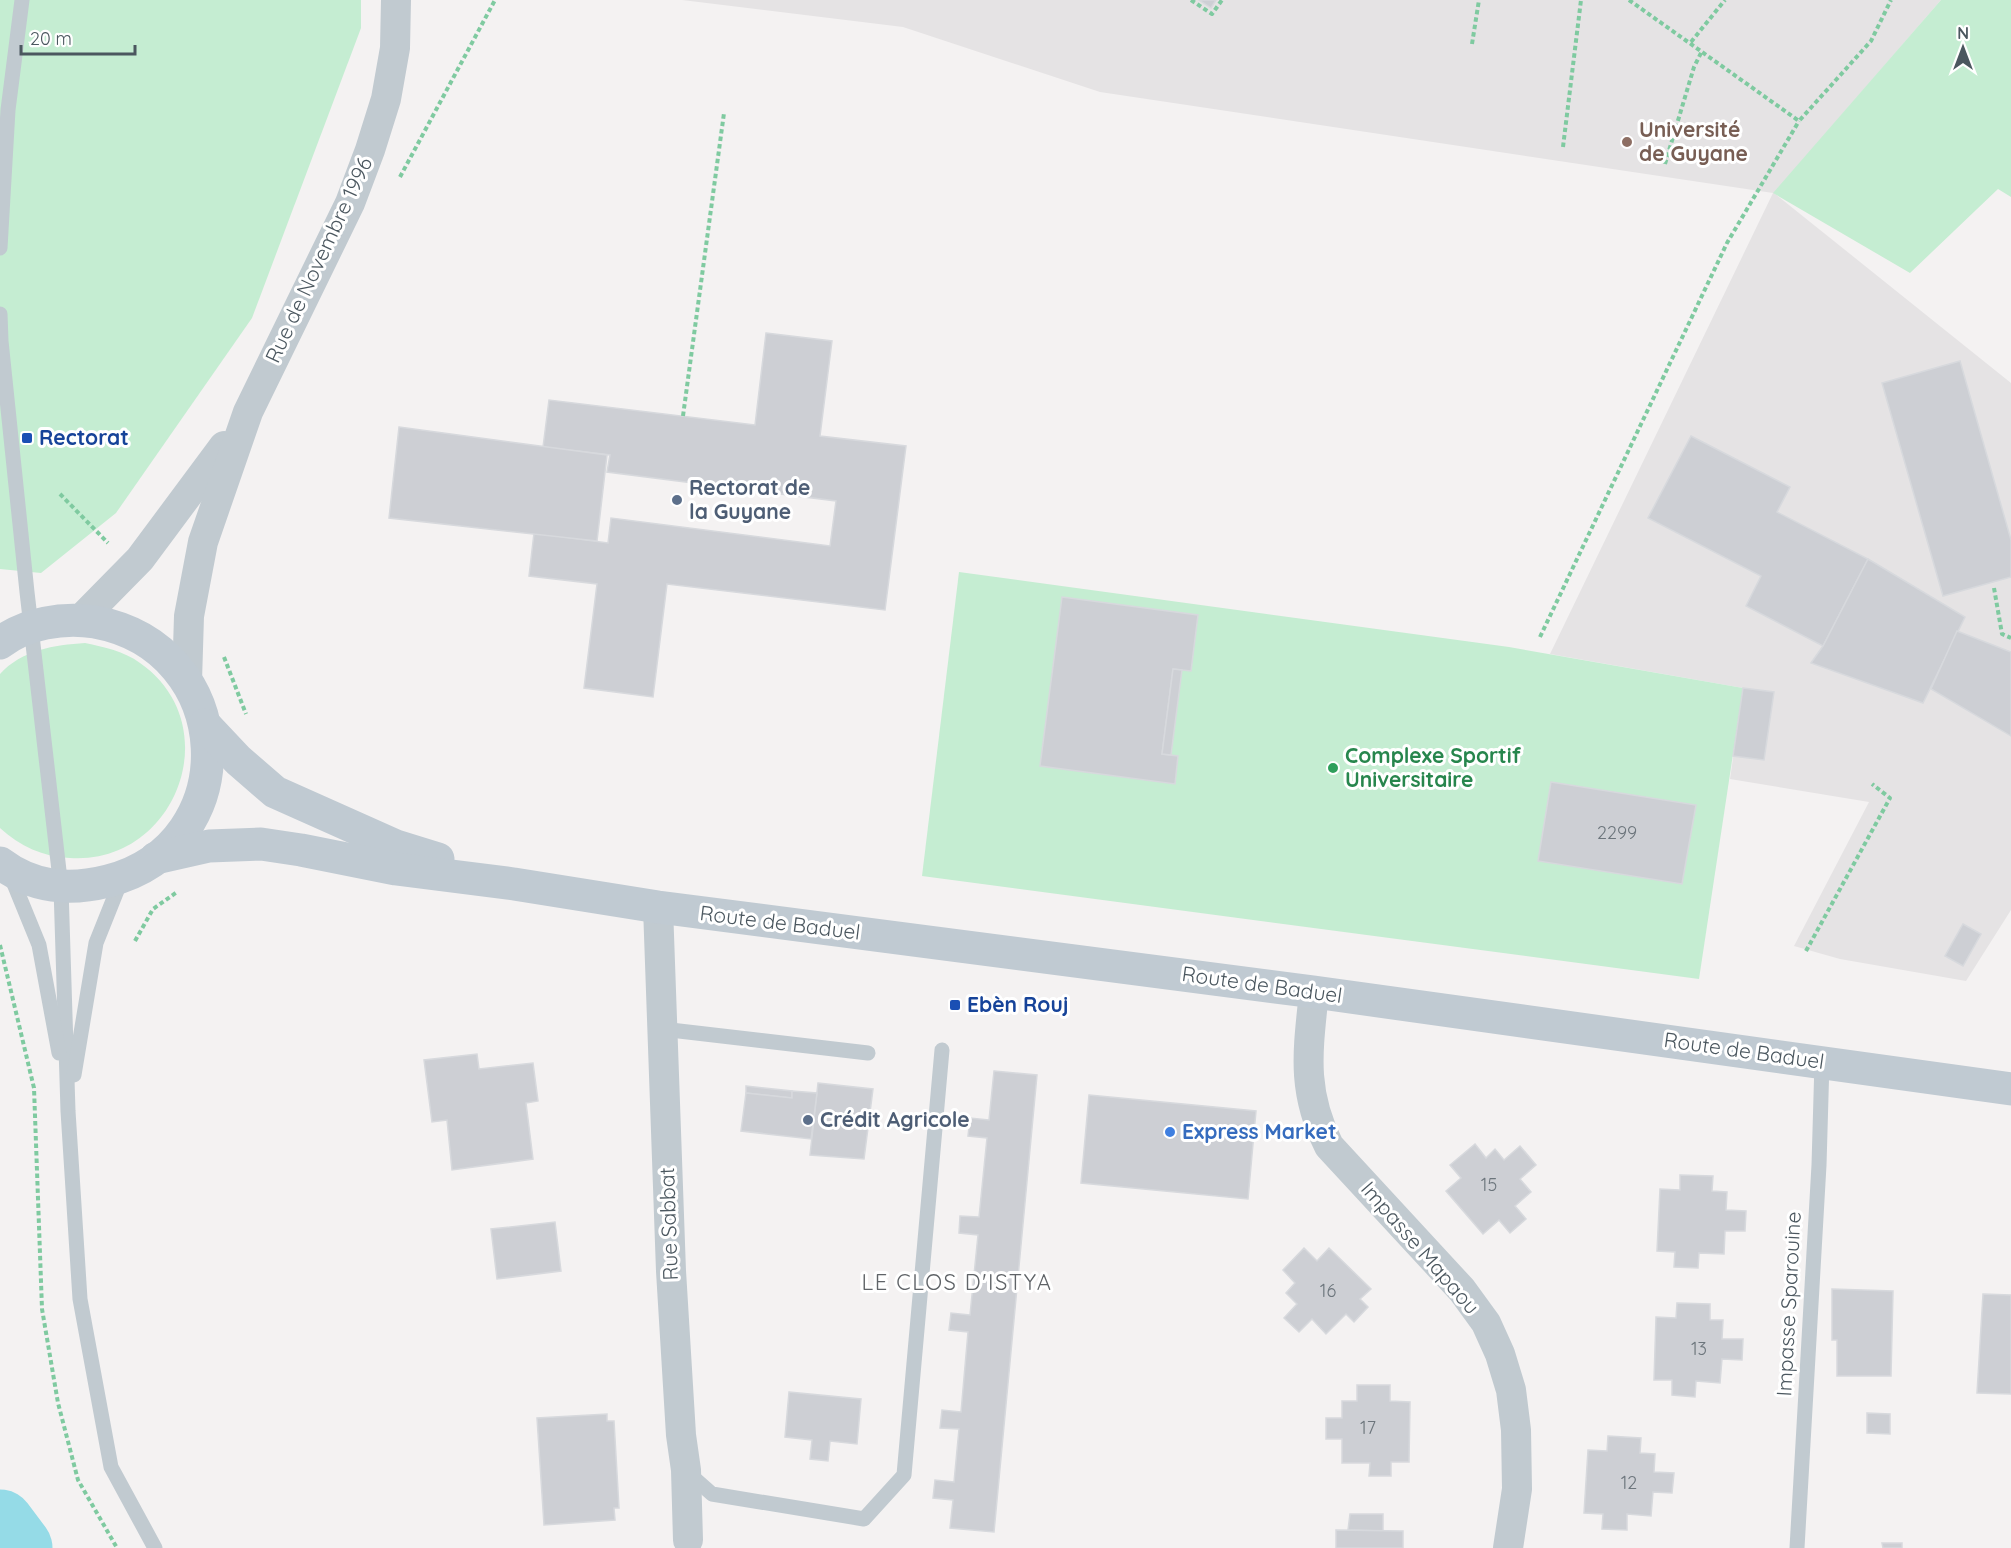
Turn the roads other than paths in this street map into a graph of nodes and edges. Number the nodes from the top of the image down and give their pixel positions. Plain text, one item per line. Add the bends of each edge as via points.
1 (22, 0) edge
2 (396, 0) edge
3 (0, 248) edge
4 (0, 314) edge
5 (248, 412) junction
6 (80, 620) junction
7 (9, 637) edge
8 (187, 681) junction
9 (205, 725) junction
10 (156, 858) junction
11 (4, 866) edge
12 (123, 877) junction
13 (514, 884) junction
14 (61, 888) junction
15 (658, 907) junction
16 (1314, 992) junction
17 (662, 1029) junction
18 (942, 1050) dead end
19 (868, 1053) dead end
20 (1821, 1062) junction
21 (2011, 1089) edge
22 (68, 1111) junction
23 (686, 1470) junction
24 (688, 1540) dead end
25 (155, 1548) edge
26 (1508, 1548) edge
27 (1797, 1548) edge

1 - 3 lane via 8,110
2 - 5 street, Rue de Novembre 1996 via 395,48 386,99 370,150 350,203
4 - 7 lane
5 - 6 street, Rue de Novembre 1996 via 140,559
5 - 8 street, Rue de Novembre 1996 via 203,542 189,616
6 - 7 main road via 57,621
6 - 8 main road via 112,625 142,637 167,657
7 - 14 lane
8 - 9 main road
9 - 10 main road via 208,755 194,813 178,837
9 - 13 main road, Route de Baduel via 274,792 396,846
10 - 12 main road
10 - 13 main road, Route de Baduel via 209,846 261,844 396,869
11 - 14 main road
11 - 22 lane via 39,945
12 - 14 main road
12 - 22 lane via 96,943
13 - 15 main road, Route de Baduel
14 - 22 lane
15 - 16 main road, Route de Baduel
15 - 17 street, Rue Sabbat
16 - 20 main road, Route de Baduel
16 - 26 street, Impasse Mapaou via 1308,1081 1318,1124 1329,1146 1462,1290 1486,1323 1500,1354 1511,1390 1516,1430 1517,1489
17 - 19 lane
17 - 23 street, Rue Sabbat via 672,1283
18 - 23 lane via 904,1475 864,1519 712,1494
20 - 21 main road, Route de Baduel
20 - 27 lane, Impasse Sparouine via 1819,1165
22 - 25 lane via 80,1299 111,1467
23 - 24 street, Rue Sabbat

